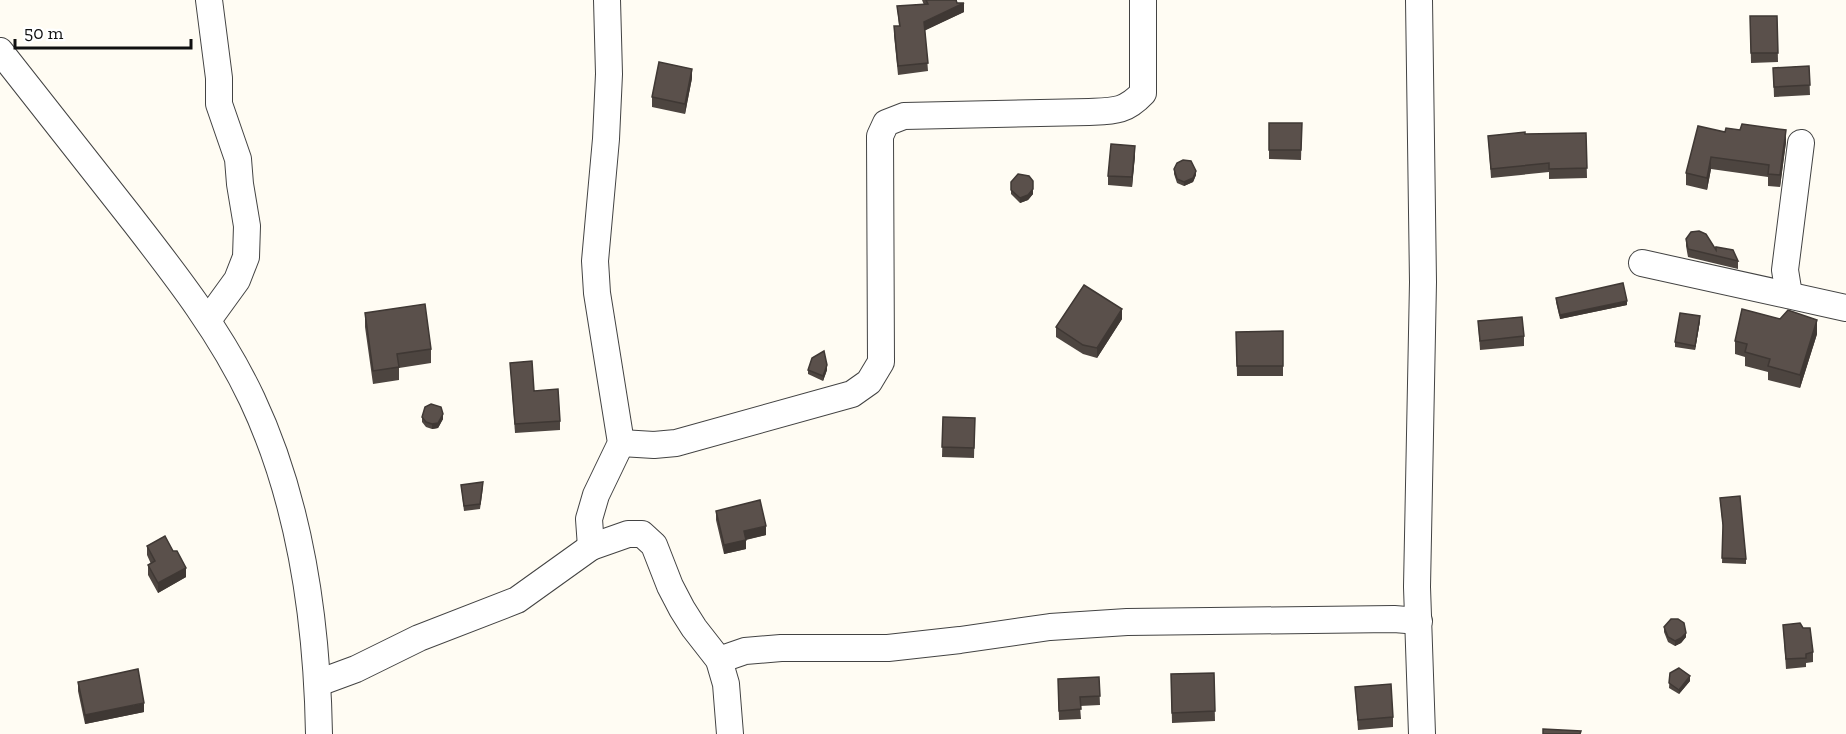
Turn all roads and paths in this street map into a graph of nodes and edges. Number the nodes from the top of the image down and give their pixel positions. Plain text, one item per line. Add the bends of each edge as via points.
1 (209, 0) edge
2 (607, 0) edge
3 (1143, 0) edge
4 (1419, 0) edge
5 (0, 51) edge
6 (1801, 143) dead end
7 (1642, 263) dead end
8 (1790, 295) junction
9 (1846, 308) edge
10 (208, 320) junction
11 (621, 443) junction
12 (591, 547) junction
13 (1419, 621) junction
14 (718, 660) junction
15 (318, 683) junction
16 (319, 734) edge
17 (730, 734) edge
18 (1422, 734) edge

1 - 10 street via 219,104 238,159 247,226 246,257 237,280
2 - 11 street via 609,74 595,261
3 - 11 street via 1143,93 1131,105 1089,112 904,116 886,123 880,136 881,363 869,382 852,394 676,443
4 - 13 street via 1423,282
5 - 10 street
6 - 8 street via 1785,270
7 - 8 street
8 - 9 street
10 - 15 street via 252,399 279,470 309,590
11 - 12 street via 589,519
12 - 14 street via 627,534 642,534 654,545 682,609
12 - 15 street via 518,600 418,638
13 - 14 street via 1116,623 1050,627 888,648 745,651
13 - 18 street
14 - 17 street via 726,684
15 - 16 street

